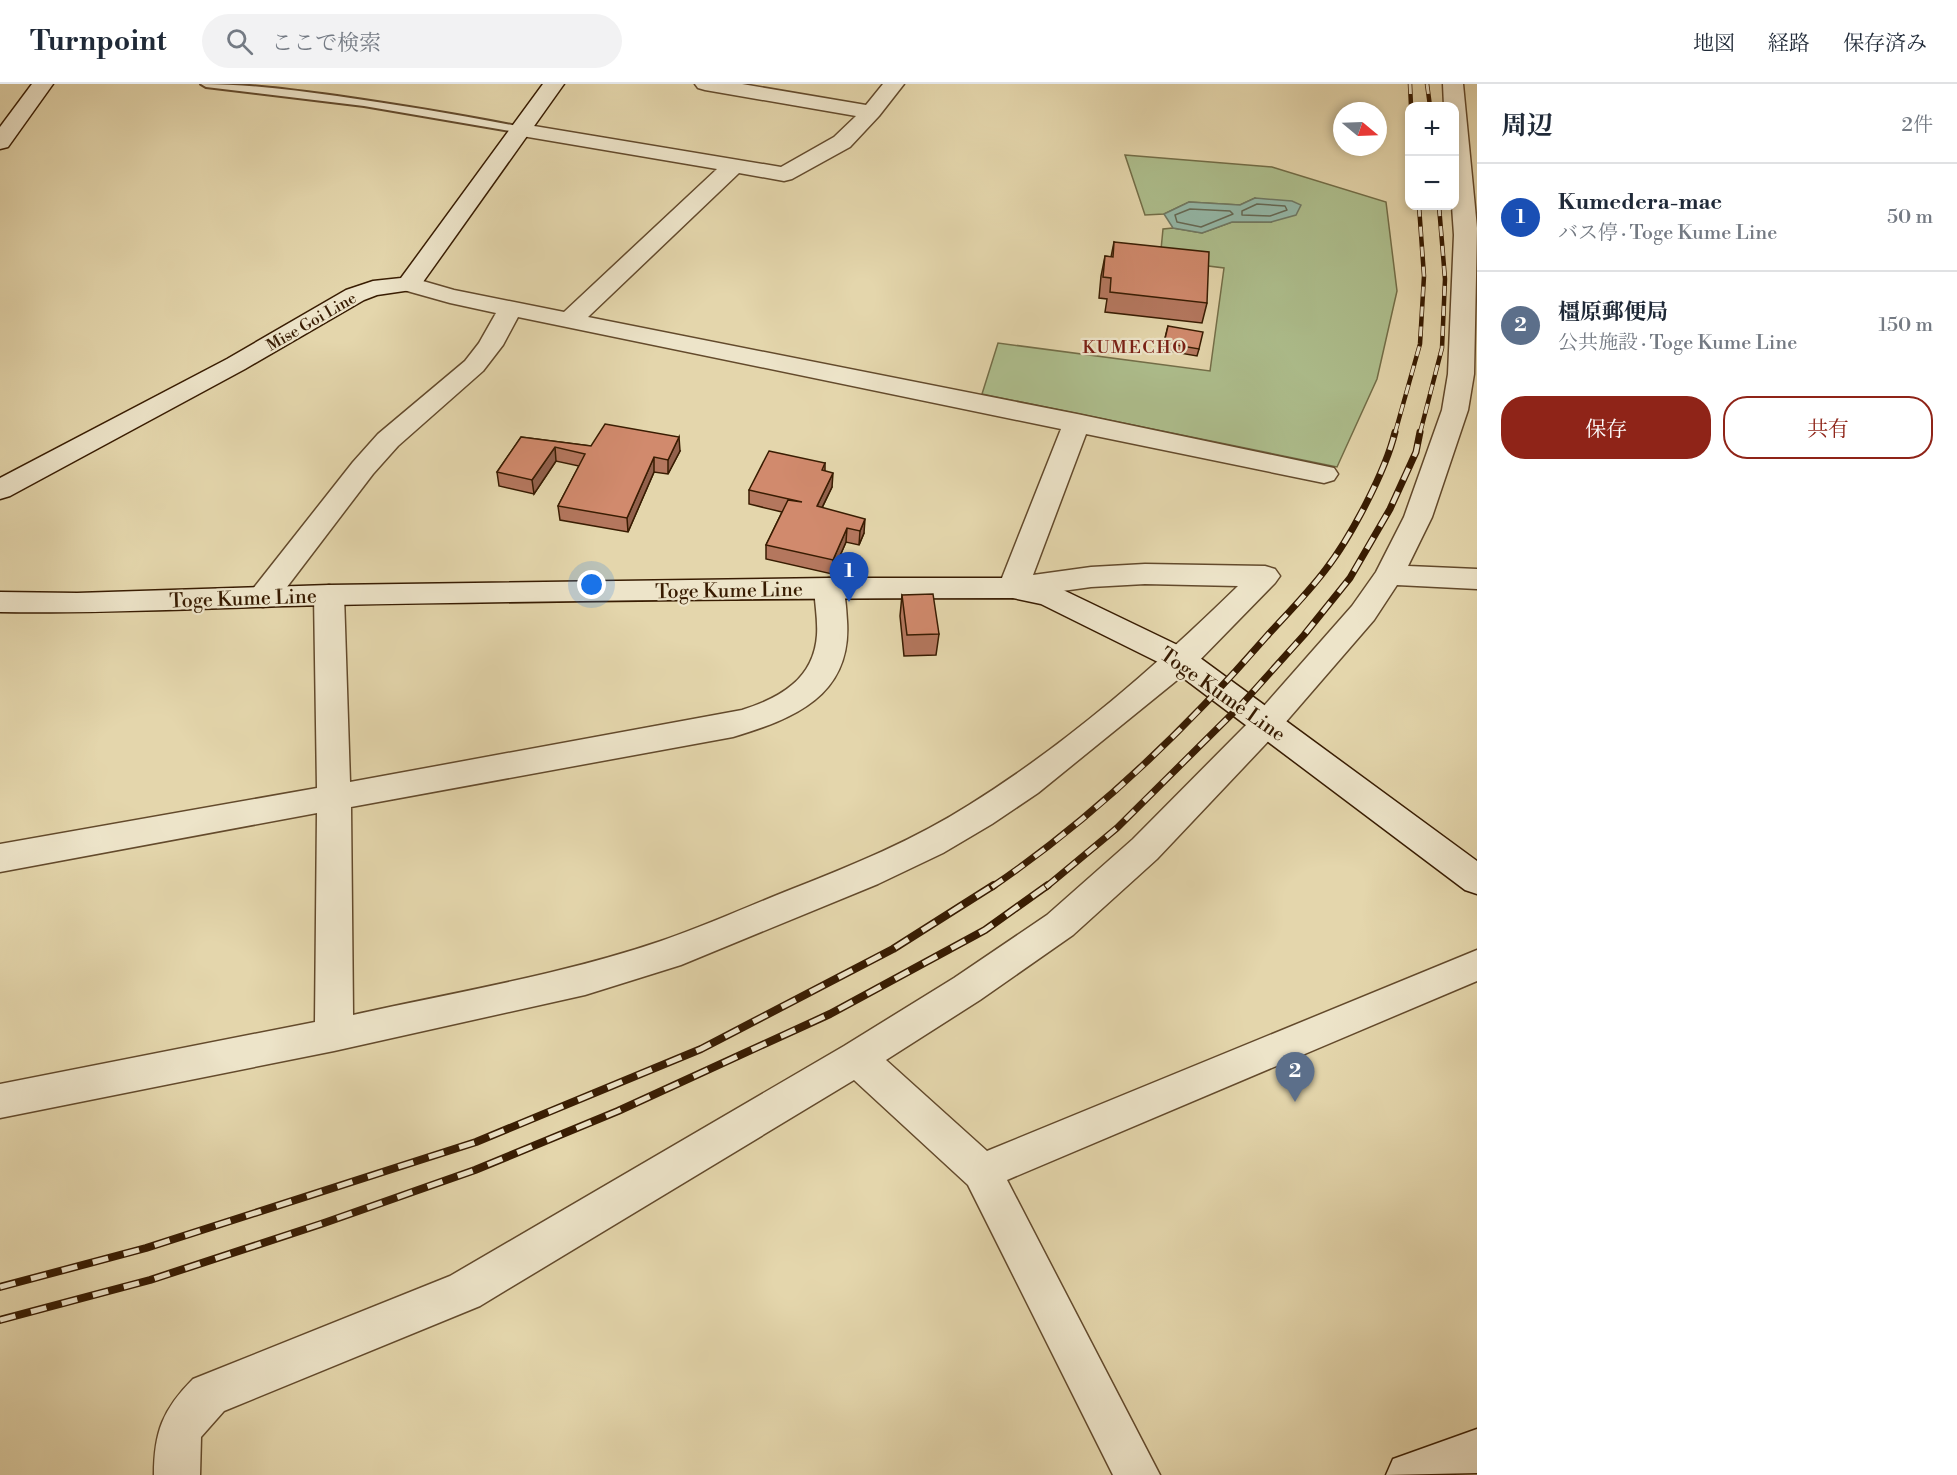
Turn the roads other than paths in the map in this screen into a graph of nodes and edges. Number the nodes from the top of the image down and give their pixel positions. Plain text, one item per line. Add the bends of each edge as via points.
1 (43, 84) edge
2 (206, 84) edge
3 (554, 84) edge
4 (705, 84) edge
5 (894, 84) edge
6 (1453, 84) edge
7 (872, 112) junction
8 (522, 130) junction
9 (0, 142) edge
10 (734, 166) junction
11 (409, 284) junction
12 (511, 308) junction
13 (570, 320) junction
14 (1077, 422) junction
15 (1324, 474) dead end
16 (0, 490) edge
17 (1389, 575) junction
18 (1477, 579) edge
19 (829, 588) junction
20 (1013, 588) junction
21 (329, 595) junction
22 (263, 597) junction
23 (0, 602) edge
24 (1180, 660) junction
25 (1267, 723) junction
26 (334, 798) junction
27 (0, 858) edge
28 (1477, 880) edge
29 (1477, 965) edge
30 (334, 1035) junction
31 (857, 1058) junction
32 (0, 1101) edge
33 (982, 1172) junction
34 (1477, 1451) edge
35 (176, 1472) edge
36 (1137, 1475) edge
37 (1409, 1475) edge

1 - 9 street
2 - 8 lane via 430,111
3 - 8 street
4 - 7 street
5 - 7 street
6 - 17 street via 1466,235 1461,374 1441,456 1418,517
7 - 10 street via 842,142 784,174
8 - 10 street
8 - 11 street
10 - 13 street
11 - 12 street
11 - 16 street, Mise Goi Line via 373,288 355,295 236,364
12 - 13 street
12 - 22 street via 474,366 388,440
13 - 14 street
14 - 15 street
14 - 20 street
17 - 18 street
17 - 25 street via 1363,613
19 - 20 street, Toge Kume Line
19 - 21 street, Toge Kume Line
19 - 26 street via 831,645 819,677 798,699 770,715
20 - 24 street, Toge Kume Line via 1077,608
20 - 24 street via 1146,574 1265,576
21 - 22 street, Toge Kume Line
21 - 26 street
22 - 23 street, Toge Kume Line
24 - 25 street, Toge Kume Line
24 - 30 street via 1075,747 980,815 866,874 658,957 585,979
25 - 28 street, Toge Kume Line
25 - 31 street via 1145,849 1060,925
26 - 27 street
26 - 30 street
29 - 33 street
30 - 32 street
31 - 33 street
31 - 35 street via 465,1290 209,1395 186,1417 177,1442
33 - 36 street
34 - 37 street

